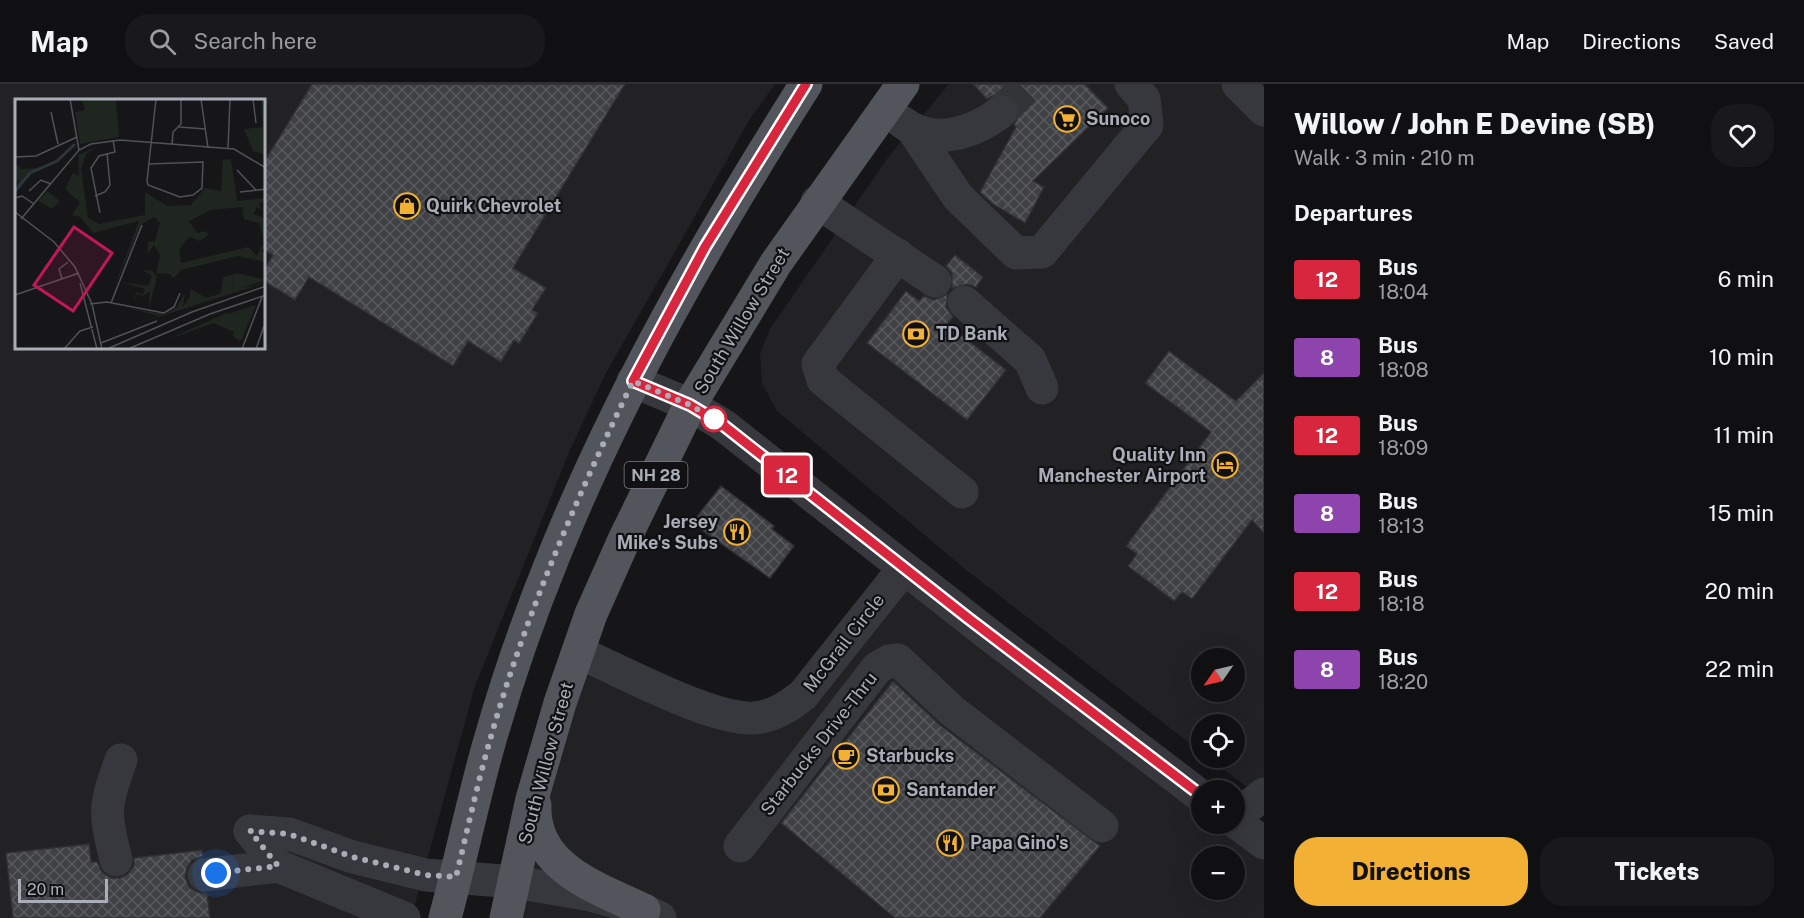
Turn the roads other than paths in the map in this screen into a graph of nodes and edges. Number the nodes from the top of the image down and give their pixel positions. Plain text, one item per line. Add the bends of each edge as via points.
1 (806, 84) edge
2 (1131, 84) edge
3 (1238, 84) edge
4 (893, 96) edge
5 (1264, 110) edge
6 (1001, 112) tunnel mouth
7 (913, 130) junction
8 (817, 202) junction
9 (898, 255) junction
10 (935, 281) dead end
11 (964, 302) dead end
12 (633, 381) junction
13 (1042, 388) dead end
14 (690, 405) junction
15 (962, 492) dead end
16 (904, 568) junction
17 (578, 652) junction
18 (121, 760) dead end
19 (1191, 788) edge
20 (535, 789) junction
21 (1264, 794) edge
22 (1245, 810) edge
23 (1102, 826) dead end
24 (1245, 828) edge
25 (1264, 843) edge
26 (740, 846) dead end
27 (116, 860) dead end
28 (278, 866) junction
29 (204, 875) dead end
30 (456, 877) junction
31 (515, 882) junction
32 (652, 914) edge
33 (404, 918) edge
34 (445, 918) edge
35 (506, 918) edge

1 - 12 main road, NH 28 via 705,247
2 - 7 street via 1144,99 1147,125 1042,252 1016,253 958,197
3 - 5 street
4 - 7 street
4 - 8 main road, South Willow Street / NH 28
6 - 7 street via 958,135
8 - 9 street
8 - 14 main road, South Willow Street / NH 28
9 - 10 street
9 - 15 street via 818,364 823,380
11 - 13 street via 1030,360
12 - 14 street
12 - 30 main road, NH 28 via 585,482 533,610 490,740
14 - 16 street via 723,425
14 - 17 main road, South Willow Street / NH 28 via 624,540
16 - 17 street, McGrail Circle via 803,695 772,715 732,717 703,708
16 - 19 street
17 - 20 main road, South Willow Street / NH 28
18 - 27 street via 106,802
20 - 31 main road, South Willow Street / NH 28
20 - 32 main road via 534,818 550,854 575,877
21 - 22 street
23 - 26 street, Starbucks Drive-Thru via 951,710 898,660 893,660 877,668
24 - 25 street
28 - 29 street
28 - 30 street via 250,831 289,834 353,857 426,875
28 - 33 street
30 - 31 street
30 - 34 main road, NH 28
31 - 32 street via 591,895
31 - 35 main road, South Willow Street / NH 28

